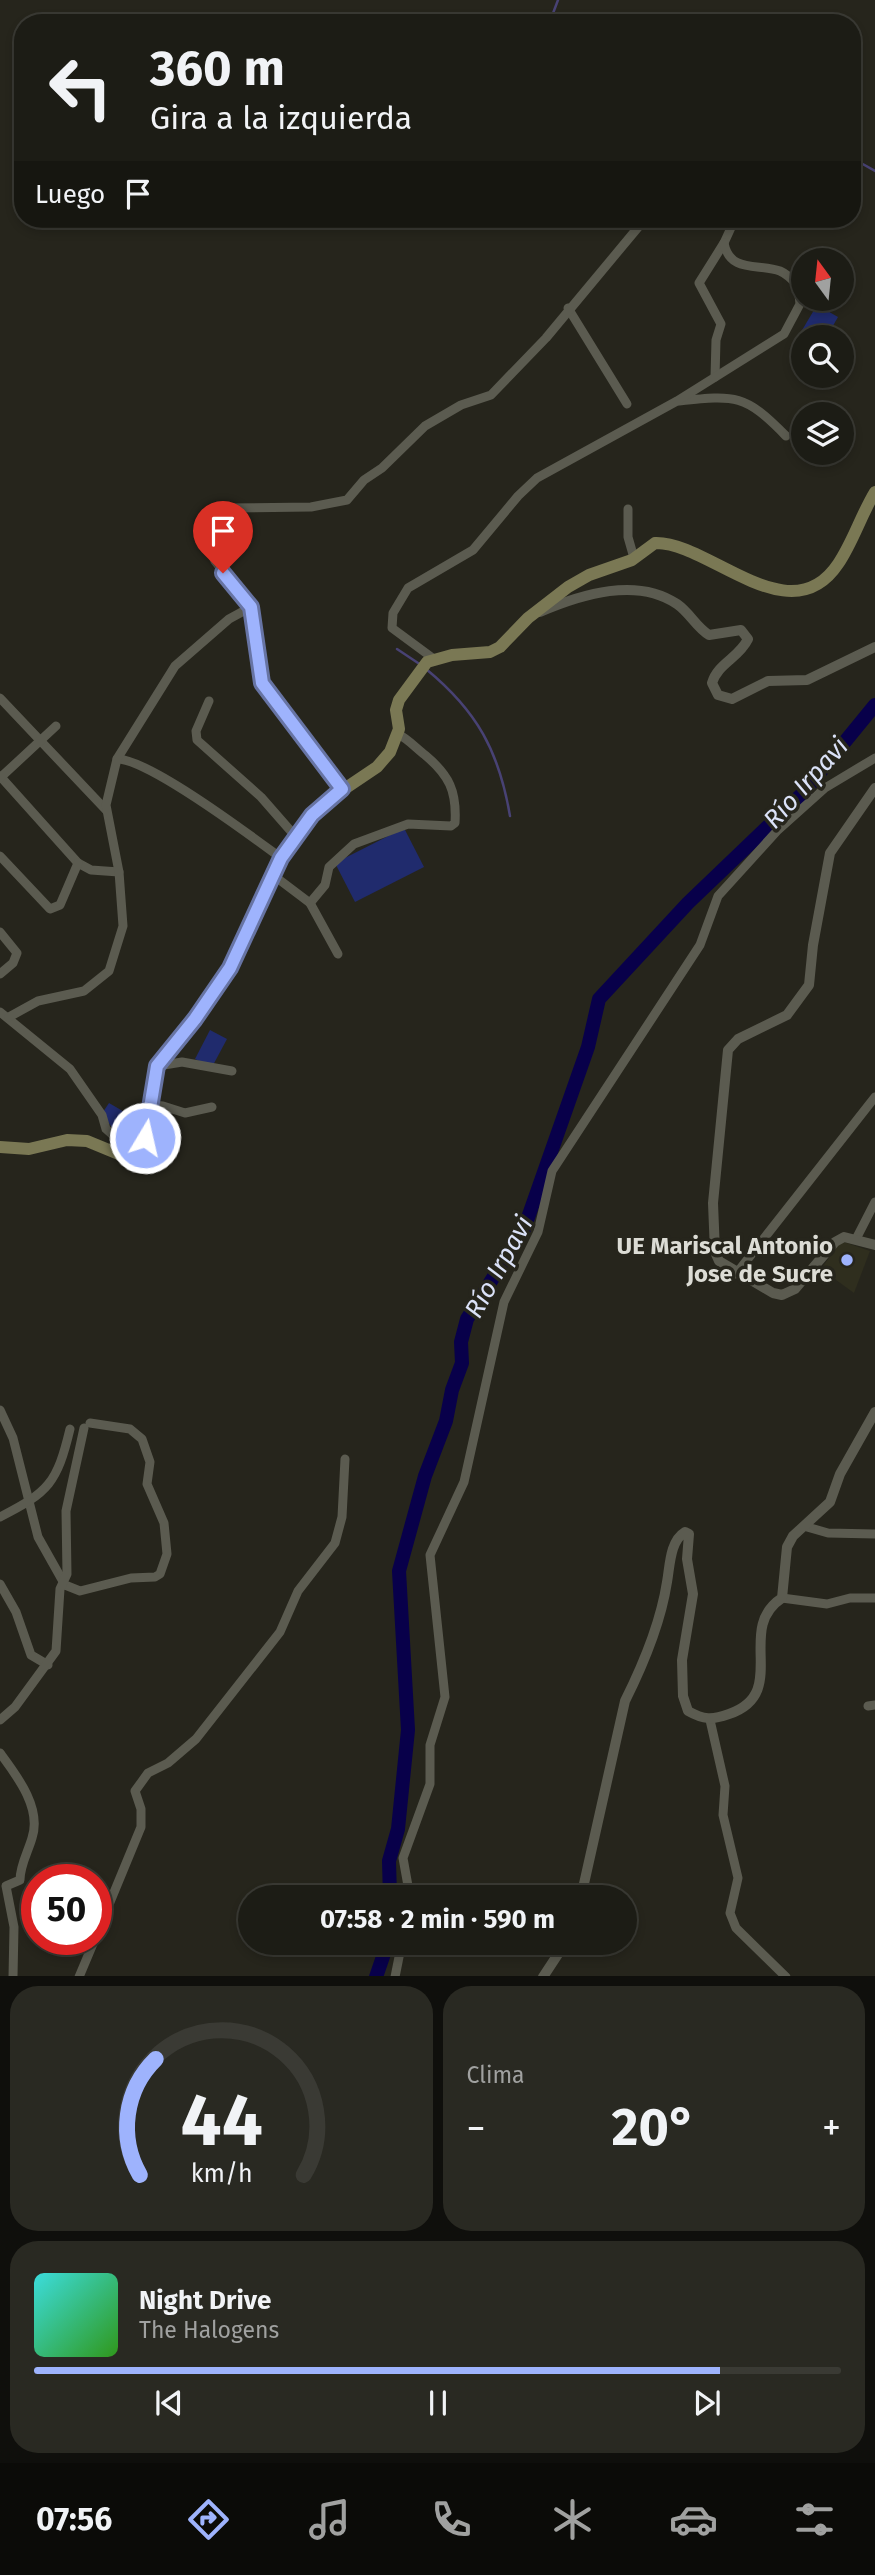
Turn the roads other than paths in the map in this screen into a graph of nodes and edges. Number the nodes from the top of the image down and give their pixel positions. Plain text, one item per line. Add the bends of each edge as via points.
1 (637, 228) edge
2 (731, 228) edge
3 (724, 243) junction
4 (568, 308) junction
5 (715, 377) junction
6 (677, 401) junction
7 (628, 404) dead end
8 (786, 436) dead end
9 (875, 492) edge
10 (628, 509) dead end
11 (634, 558) junction
12 (251, 607) junction
13 (528, 618) junction
14 (875, 647) edge
15 (427, 664) junction
16 (0, 698) edge
17 (209, 701) dead end
18 (56, 726) dead end
19 (398, 734) junction
20 (39, 741) junction
21 (875, 758) edge
22 (117, 759) junction
23 (0, 777) edge
24 (875, 788) edge
25 (342, 789) junction
26 (106, 810) junction
27 (296, 837) junction
28 (0, 856) edge
29 (281, 858) junction
30 (78, 863) junction
31 (119, 872) junction
32 (273, 875) junction
33 (310, 903) junction
34 (0, 932) edge
35 (338, 954) dead end
36 (0, 974) edge
37 (4, 1014) edge
38 (157, 1066) junction
39 (232, 1071) dead end
40 (875, 1097) edge
41 (150, 1105) junction
42 (212, 1107) dead end
43 (0, 1147) edge
44 (875, 1202) edge
45 (856, 1239) junction
46 (875, 1245) edge
47 (736, 1274) junction
48 (0, 1410) edge
49 (875, 1412) edge
50 (69, 1429) dead end
51 (345, 1459) dead end
52 (30, 1499) junction
53 (0, 1517) edge
54 (807, 1527) junction
55 (875, 1534) edge
56 (62, 1582) junction
57 (0, 1584) edge
58 (782, 1598) junction
59 (875, 1598) edge
60 (48, 1665) junction
61 (0, 1720) edge
62 (710, 1720) junction
63 (0, 1753) edge
64 (408, 1885) edge
65 (585, 1885) edge
66 (112, 1899) edge
67 (88, 1955) edge
68 (399, 1955) edge
69 (557, 1955) edge
70 (13, 1976) edge
71 (79, 1976) edge
72 (395, 1976) edge
73 (543, 1976) edge
74 (786, 1976) edge

1 - 4 street
2 - 3 street
3 - 5 street via 699,283 721,324
3 - 5 street via 739,265 780,271 798,286 801,297 785,334
4 - 7 street
4 - 12 street via 491,396 461,405 425,426 347,500 311,507 225,508 205,519 203,533 215,561
5 - 6 street
6 - 8 street via 742,399
6 - 15 street via 537,478 474,550 408,589 396,605 391,628
9 - 11 main road via 837,566 805,588 762,586 664,542 645,547
10 - 11 street
11 - 13 main road via 589,575
12 - 22 street via 229,619 175,666
12 - 25 street via 262,683
13 - 14 street via 608,592 655,592 680,606 709,635 734,629 746,633 742,652 717,671 712,683 718,695 732,699 768,681 807,680
13 - 15 main road via 490,652
15 - 19 main road via 398,700
16 - 20 street
17 - 27 street via 196,731 197,740 261,797
18 - 20 street
19 - 25 main road via 377,766
19 - 33 street via 449,779 456,823 408,824 361,840 329,867 325,885
20 - 23 street
20 - 26 street
21 - 64 street via 825,788 777,831 718,896 700,945 552,1171 538,1232 504,1302 464,1482 430,1555 445,1697 430,1745 430,1784 403,1858
22 - 26 street
22 - 29 street via 127,759 154,773
23 - 30 street
24 - 47 street via 830,853 809,985 787,1015 738,1039 728,1050 713,1203 715,1252
25 - 27 main road via 312,815
26 - 31 street
27 - 29 main road
28 - 30 street via 50,909 60,905
29 - 32 main road
30 - 31 street via 92,870
31 - 37 street via 123,926 109,971 83,991
32 - 33 street
32 - 38 main road via 217,990
33 - 35 street
34 - 36 street via 17,953
37 - 41 street via 70,1069 110,1134 119,1138 131,1134 143,1108
38 - 39 street via 182,1062
38 - 41 main road
40 - 47 street
41 - 42 street via 185,1113
41 - 43 main road via 145,1138 130,1156 87,1141 67,1140 17,1150
44 - 45 street
45 - 46 street
45 - 47 street via 844,1237 835,1242 796,1289 782,1295
48 - 52 street
49 - 54 street via 830,1502
50 - 52 street via 57,1475
51 - 66 street via 342,1517 335,1544 298,1591 280,1632 196,1739 148,1773 135,1791 141,1827
52 - 53 street
52 - 56 street via 38,1536
54 - 55 street via 828,1533
54 - 58 street via 793,1536 787,1547
56 - 56 street via 80,1591 160,1574 167,1554 164,1522 147,1484 150,1462 142,1439 131,1429 87,1425 66,1511 67,1574
56 - 60 street via 56,1651
57 - 60 street via 31,1655
58 - 59 street via 827,1604
58 - 62 street via 769,1606 763,1617 755,1698 746,1708
60 - 61 street
62 - 65 street via 688,1712 683,1696 683,1644 693,1594 690,1539 685,1532 676,1540 667,1587 625,1701
62 - 74 street via 725,1786 723,1815 738,1878 730,1913 736,1927
63 - 70 street via 24,1790 36,1823 20,1880 6,1886 14,1927
67 - 71 street
68 - 72 street
69 - 73 street

